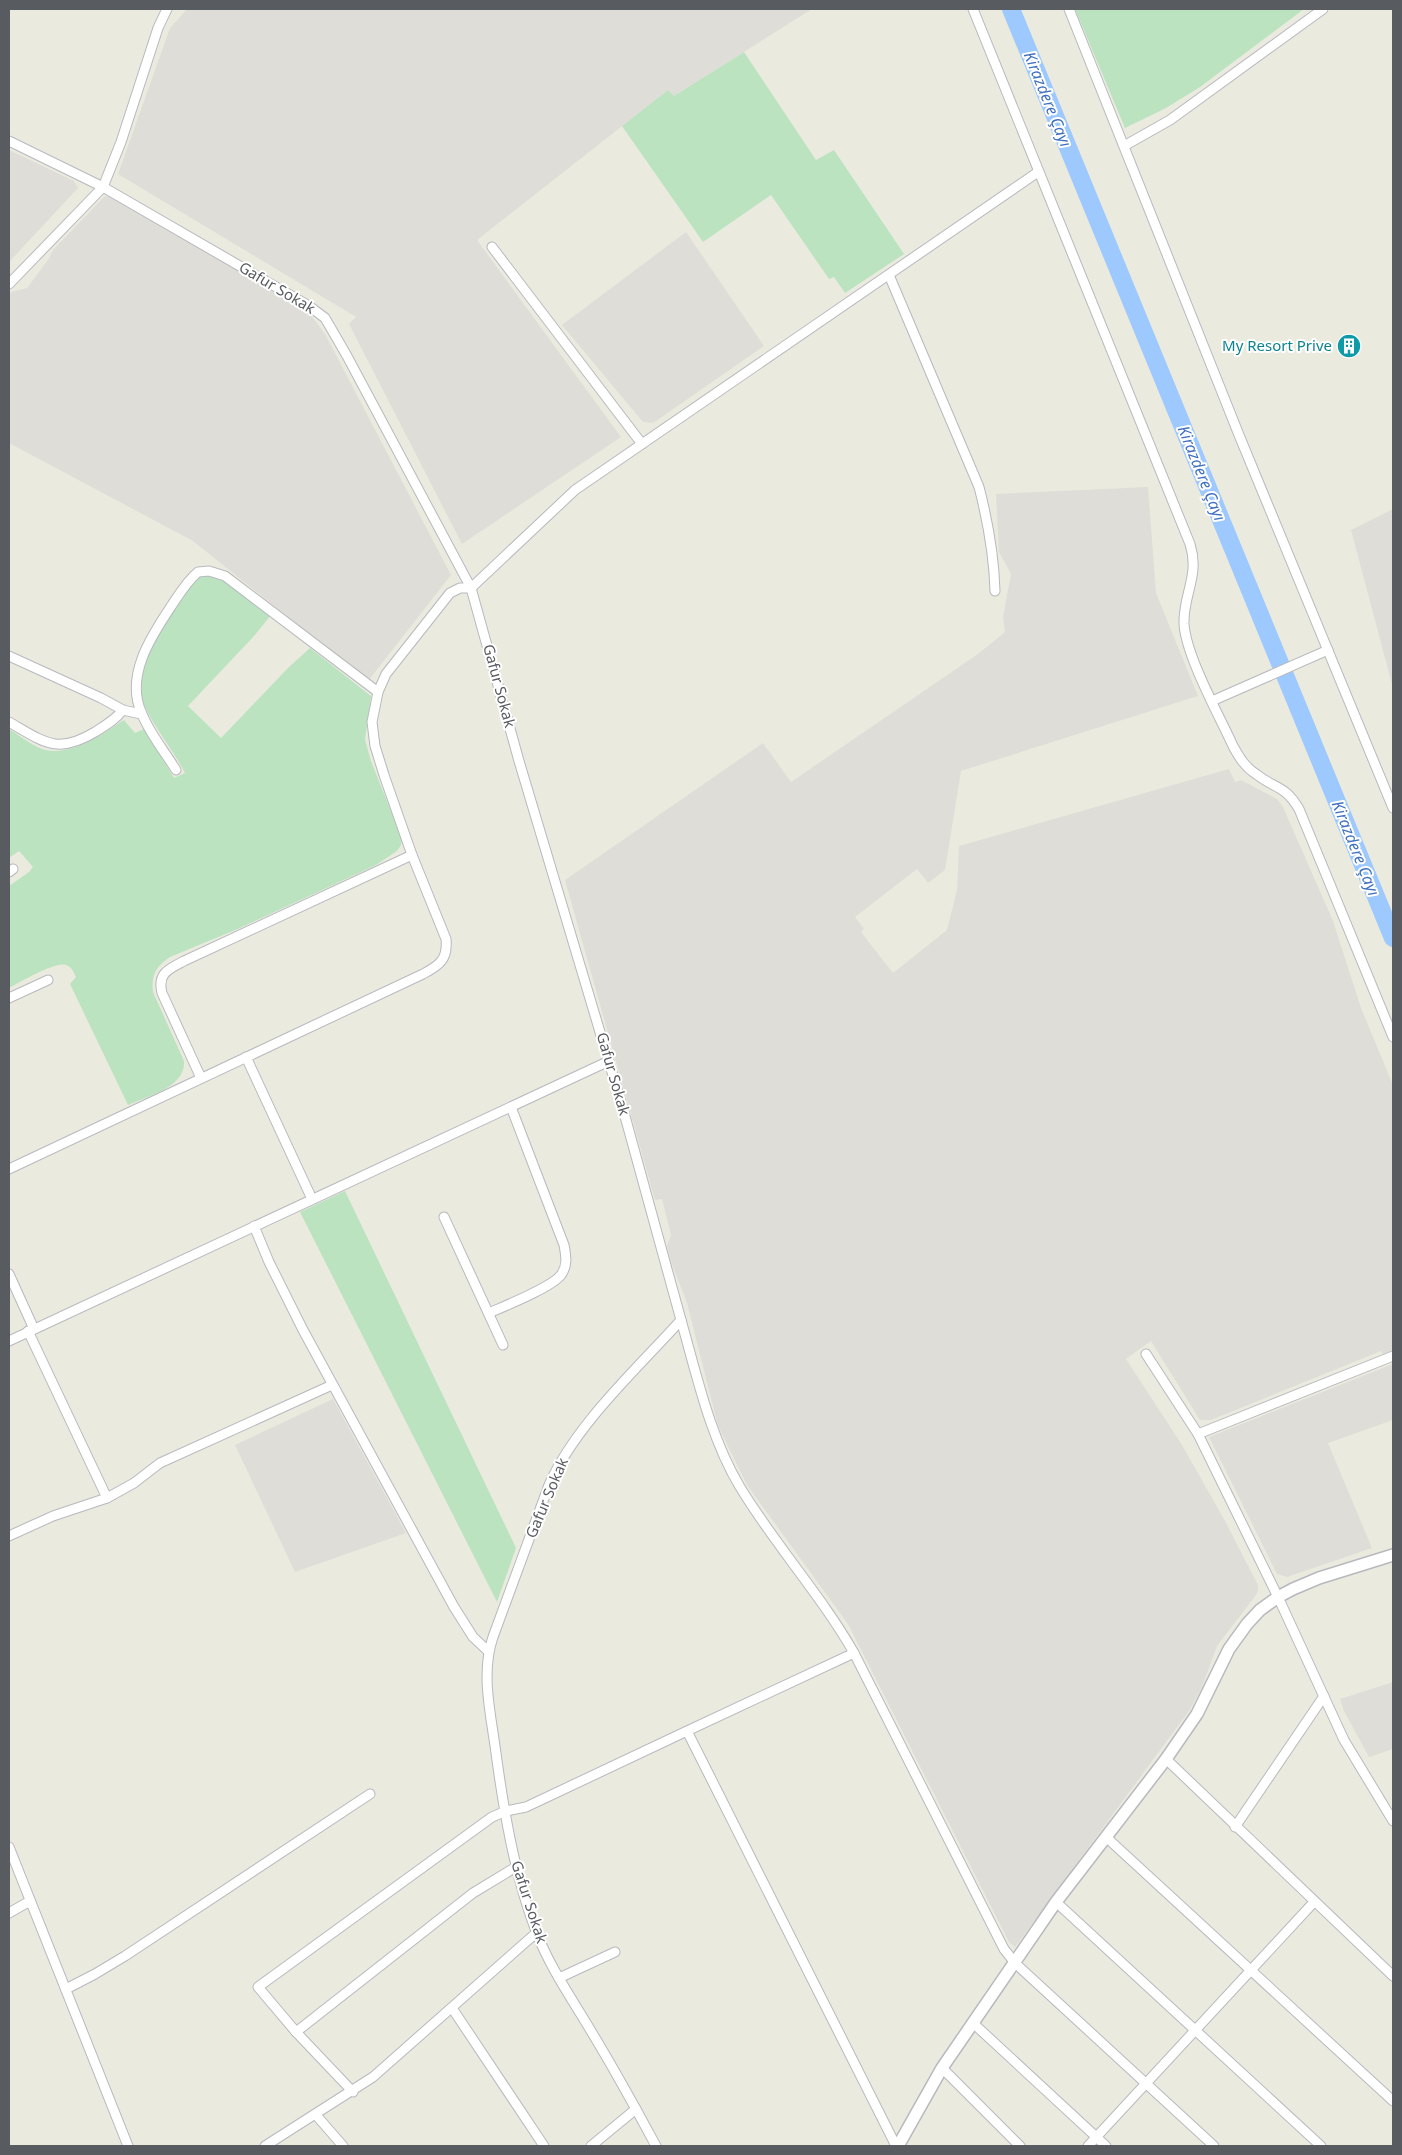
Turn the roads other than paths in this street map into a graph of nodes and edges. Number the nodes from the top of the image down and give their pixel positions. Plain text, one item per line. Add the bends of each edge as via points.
1 (167, 9) edge
2 (973, 9) edge
3 (1070, 9) edge
4 (1323, 9) edge
5 (9, 141) edge
6 (1124, 146) junction
7 (1038, 172) junction
8 (103, 187) junction
9 (492, 247) dead end
10 (889, 275) junction
11 (9, 284) edge
12 (642, 444) junction
13 (471, 588) junction
14 (995, 591) dead end
15 (1328, 650) junction
16 (9, 656) edge
17 (378, 692) junction
18 (1212, 701) junction
19 (123, 710) junction
20 (142, 714) junction
21 (9, 722) edge
22 (176, 770) dead end
23 (1393, 808) edge
24 (412, 854) junction
25 (48, 980) dead end
26 (9, 998) edge
27 (1393, 1037) edge
28 (246, 1058) junction
29 (609, 1061) junction
30 (201, 1078) junction
31 (511, 1107) junction
32 (9, 1169) edge
33 (312, 1199) junction
34 (444, 1216) dead end
35 (254, 1226) junction
36 (9, 1274) edge
37 (489, 1313) junction
38 (681, 1320) junction
39 (31, 1330) junction
40 (9, 1341) edge
41 (502, 1345) dead end
42 (1146, 1354) dead end
43 (1393, 1356) edge
44 (332, 1385) junction
45 (1198, 1434) junction
46 (107, 1498) junction
47 (9, 1536) edge
48 (1393, 1555) edge
49 (1278, 1597) junction
50 (488, 1651) junction
51 (854, 1653) junction
52 (1324, 1696) junction
53 (687, 1731) junction
54 (1166, 1759) junction
55 (370, 1794) dead end
56 (506, 1811) junction
57 (1393, 1821) edge
58 (1235, 1826) junction
59 (1106, 1837) junction
60 (10, 1853) edge
61 (516, 1867) junction
62 (30, 1901) junction
63 (1056, 1902) junction
64 (1314, 1902) junction
65 (9, 1913) edge
66 (536, 1933) junction
67 (615, 1952) dead end
68 (1015, 1963) junction
69 (1251, 1969) junction
70 (1393, 1975) edge
71 (559, 1978) junction
72 (66, 1988) junction
73 (452, 2008) junction
74 (973, 2023) junction
75 (1196, 2030) junction
76 (296, 2032) junction
77 (942, 2068) junction
78 (1147, 2084) junction
79 (353, 2092) junction
80 (1393, 2101) edge
81 (636, 2109) junction
82 (316, 2115) junction
83 (1097, 2137) junction
84 (128, 2146) edge
85 (265, 2146) edge
86 (343, 2146) edge
87 (544, 2146) edge
88 (592, 2146) edge
89 (656, 2146) edge
90 (897, 2146) edge
91 (1020, 2146) edge
92 (1088, 2146) edge
93 (1106, 2146) edge
94 (1214, 2146) edge
95 (1321, 2146) edge

1 - 8 street
2 - 7 street
3 - 6 street
4 - 6 street via 1170,120
5 - 8 street, Gafur Sokak
6 - 15 street
7 - 10 street
7 - 18 street via 1195,558 1184,624 1194,659
8 - 11 street
8 - 13 street, Gafur Sokak via 310,306 325,318
9 - 12 street
10 - 12 street
10 - 14 street via 979,487 994,557
12 - 13 street via 575,490
13 - 17 street via 460,588 450,593 389,669
13 - 29 street, Gafur Sokak
15 - 18 street
15 - 23 street
16 - 19 street
17 - 20 street via 225,576 203,571 186,585 146,646 137,683
17 - 24 street via 372,722 374,739
18 - 27 street via 1233,746 1248,768 1287,791 1293,799
19 - 20 street
19 - 21 street via 110,723 82,740 62,745 42,741
20 - 22 street
24 - 28 street via 446,939 442,963
24 - 30 street via 184,961 162,976 162,993
25 - 26 street
28 - 30 street
28 - 33 street
29 - 31 street
29 - 38 street, Gafur Sokak
30 - 32 street
31 - 33 street
31 - 37 street via 564,1245 567,1262 560,1276 549,1284
33 - 35 street
34 - 37 street
35 - 39 street
35 - 44 street
36 - 39 street
37 - 41 street
38 - 50 street, Gafur Sokak via 581,1432 559,1462
38 - 51 street via 709,1417 740,1486 834,1619
39 - 40 street
39 - 46 street
42 - 45 street
43 - 45 street
44 - 46 street via 160,1463
44 - 50 street via 464,1625
45 - 49 street
46 - 47 street via 52,1516
48 - 49 street via 1312,1581
49 - 52 street
49 - 54 street via 1260,1610 1238,1635 1197,1714
50 - 56 street, Gafur Sokak via 488,1701
51 - 53 street
51 - 68 street via 1004,1949
52 - 57 street via 1344,1740
52 - 58 street
53 - 56 street via 526,1807
53 - 90 street
54 - 58 street
54 - 59 street
55 - 72 street via 124,1956
56 - 61 street, Gafur Sokak
56 - 76 street via 478,1826 258,1987
58 - 64 street
59 - 63 street
59 - 69 street
60 - 62 street
61 - 66 street, Gafur Sokak
61 - 76 street via 473,1893
62 - 65 street
62 - 72 street
63 - 68 street
63 - 75 street
64 - 69 street
64 - 70 street
66 - 71 street, Gafur Sokak
66 - 73 street
67 - 71 street
68 - 74 street
68 - 78 street
69 - 75 street
69 - 80 street
71 - 81 street, Gafur Sokak
72 - 84 street
73 - 79 street
73 - 87 street
74 - 77 street
74 - 83 street
75 - 78 street
75 - 95 street
76 - 79 street
77 - 90 street
77 - 91 street
78 - 83 street
78 - 94 street
79 - 82 street
81 - 88 street
81 - 89 street, Gafur Sokak
82 - 85 street
82 - 86 street
83 - 92 street
83 - 93 street

